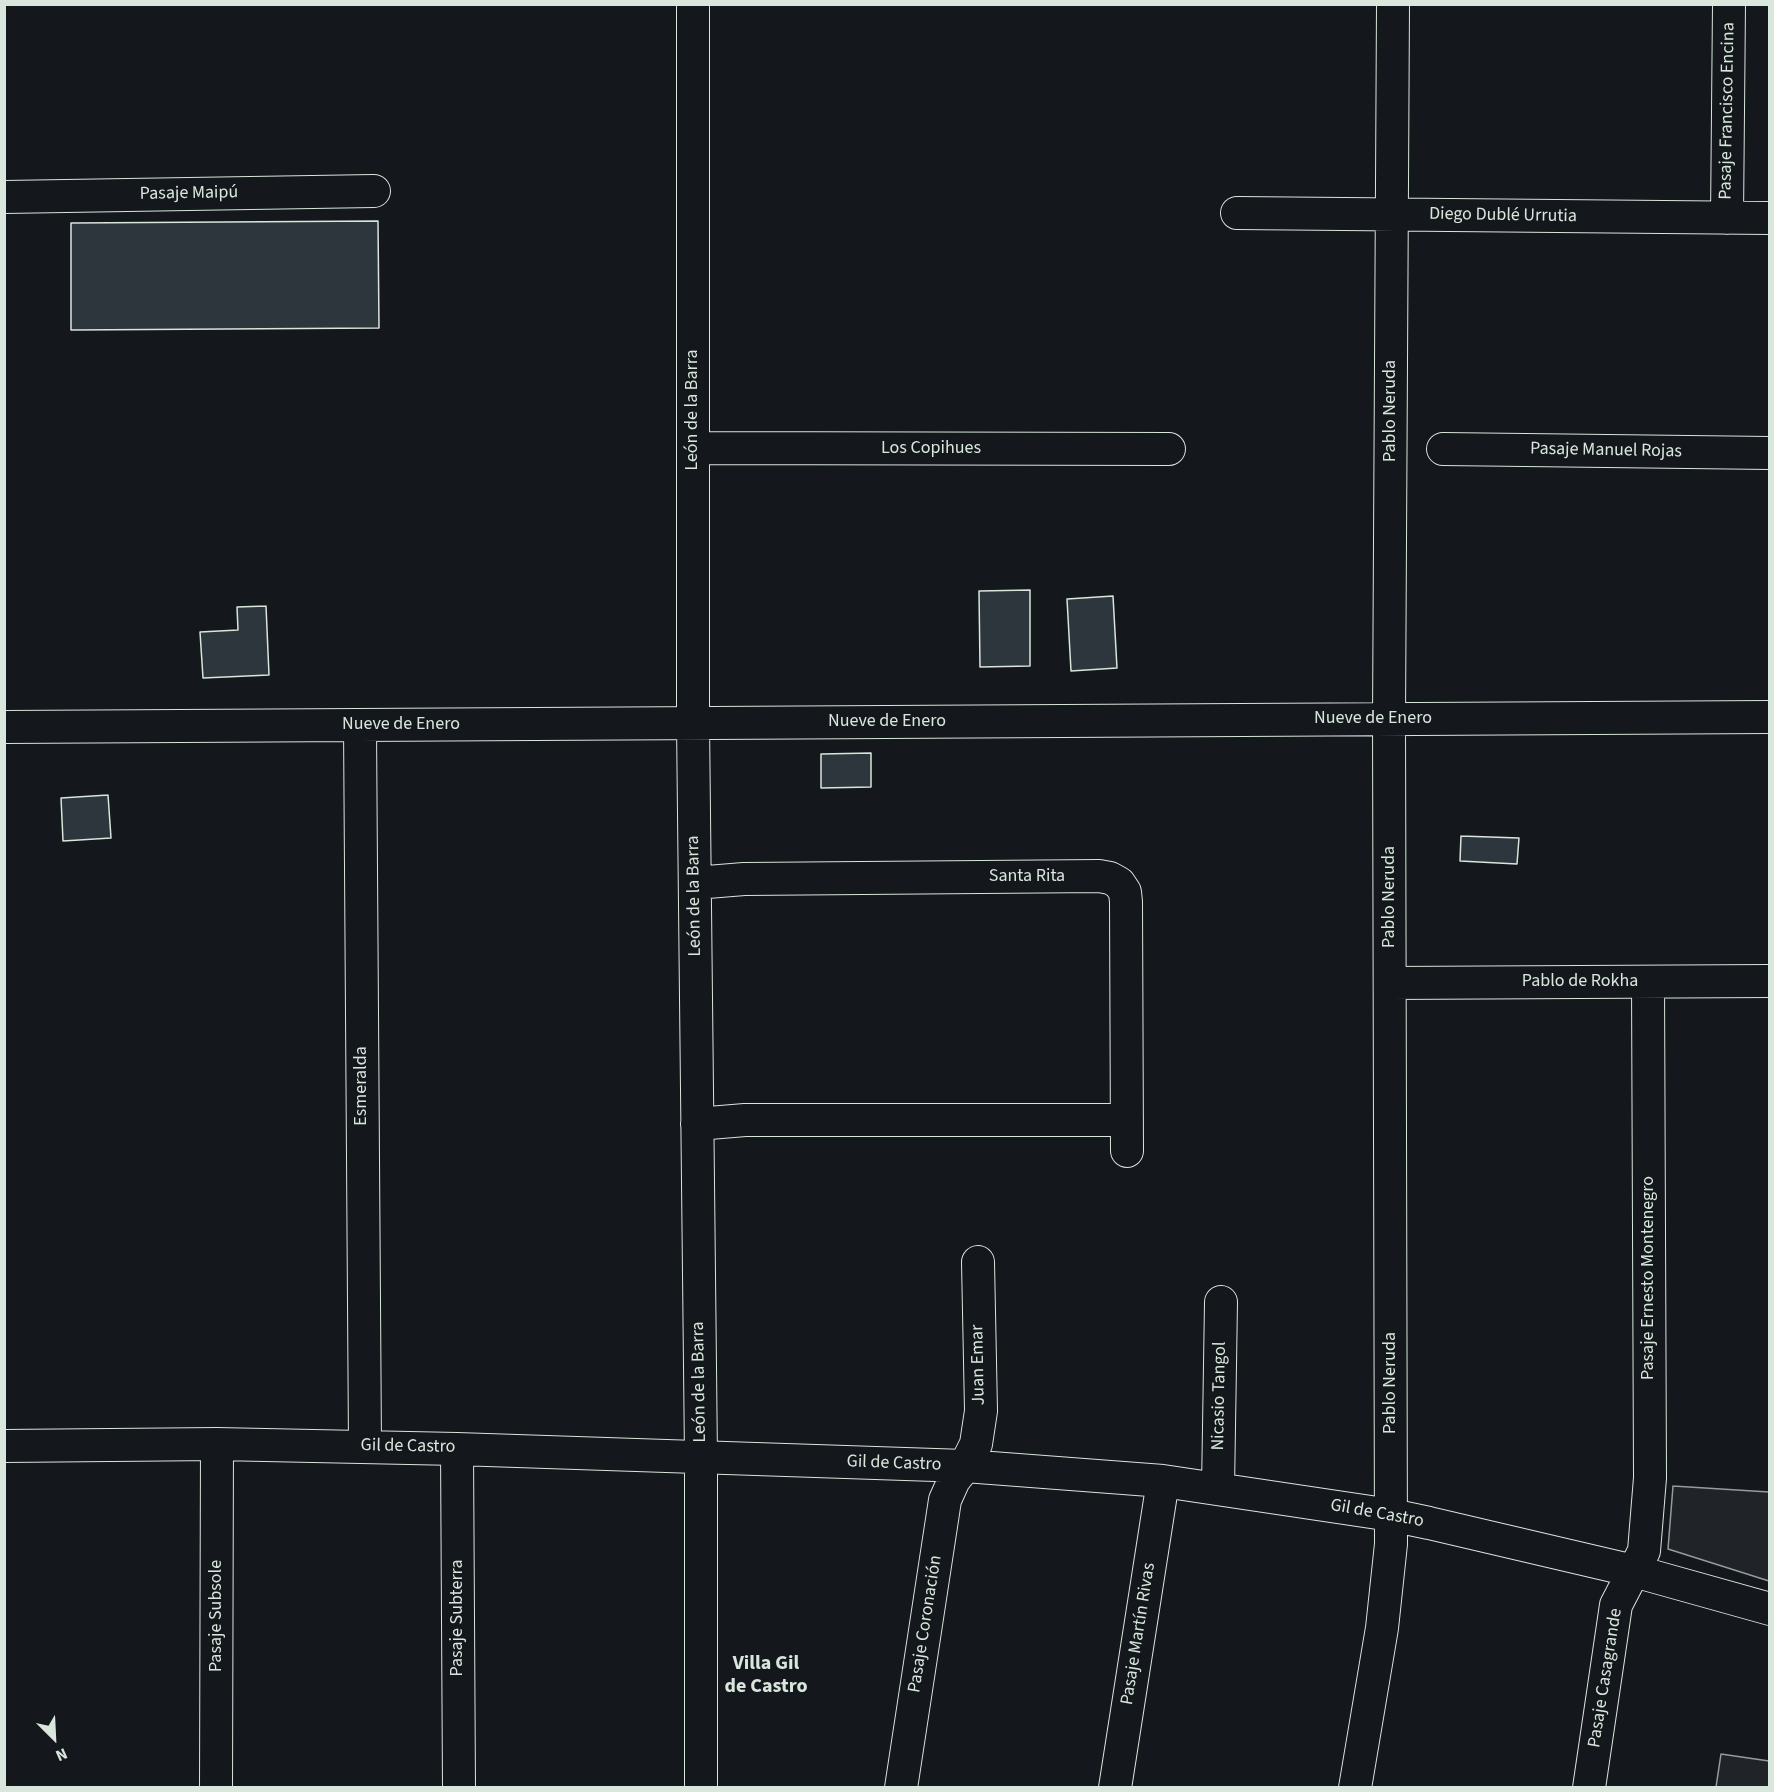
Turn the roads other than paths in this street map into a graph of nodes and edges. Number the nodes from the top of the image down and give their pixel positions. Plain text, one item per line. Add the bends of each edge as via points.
1 (693, 4) edge
2 (1393, 4) edge
3 (1730, 4) edge
4 (374, 191) dead end
5 (4, 197) edge
6 (1237, 213) dead end
7 (1392, 214) junction
8 (1727, 218) junction
9 (1770, 218) edge
10 (693, 448) junction
11 (1169, 449) dead end
12 (1443, 449) dead end
13 (1770, 453) edge
14 (1770, 717) edge
15 (1389, 719) junction
16 (693, 722) junction
17 (360, 725) junction
18 (4, 727) edge
19 (695, 883) junction
20 (1770, 981) edge
21 (1648, 982) junction
22 (1390, 983) junction
23 (1127, 1120) junction
24 (697, 1124) junction
25 (1128, 1151) dead end
26 (978, 1262) dead end
27 (1221, 1302) dead end
28 (217, 1444) junction
29 (4, 1446) edge
30 (365, 1446) junction
31 (457, 1449) junction
32 (701, 1458) junction
33 (965, 1466) junction
34 (1164, 1481) junction
35 (1218, 1490) junction
36 (1391, 1515) junction
37 (1634, 1571) junction
38 (1770, 1609) edge
39 (216, 1788) edge
40 (459, 1788) edge
41 (701, 1788) edge
42 (901, 1788) edge
43 (1115, 1788) edge
44 (1355, 1788) edge
45 (1589, 1788) edge

1 - 10 street, León de la Barra
2 - 7 street, Pablo Neruda
3 - 8 street, Pasaje Francisco Encina
4 - 5 street, Pasaje Maipú
6 - 7 street, Diego Dublé Urrutia
7 - 8 street, Diego Dublé Urrutia
7 - 15 street, Pablo Neruda
8 - 9 street, Diego Dublé Urrutia
10 - 11 street, Los Copihues
10 - 16 street, León de la Barra
12 - 13 street, Pasaje Manuel Rojas
14 - 15 street, Nueve de Enero
15 - 16 street, Nueve de Enero
15 - 22 street, Pablo Neruda
16 - 17 street, Nueve de Enero
16 - 19 street, León de la Barra
17 - 18 street, Nueve de Enero
17 - 30 street, Esmeralda
19 - 23 street, Santa Rita via 756,879 1110,878 1119,883 1126,902
19 - 24 street, León de la Barra
20 - 21 street, Pablo de Rokha
21 - 22 street, Pablo de Rokha
21 - 37 street, Pasaje Ernesto Montenegro via 1650,1478 1644,1551
22 - 36 street, Pablo Neruda
23 - 24 street via 745,1120
23 - 25 street, Santa Rita
24 - 32 street, León de la Barra
26 - 33 street, Juan Emar via 981,1411 976,1444
27 - 35 street, Nicasio Tangol
28 - 29 street, Gil de Castro
28 - 30 street, Gil de Castro
28 - 39 street, Pasaje Subsole
30 - 31 street, Gil de Castro
31 - 32 street, Gil de Castro
31 - 40 street, Pasaje Subterra
32 - 33 street, Gil de Castro
32 - 41 street, León de la Barra
33 - 34 street, Gil de Castro
33 - 42 street, Pasaje Coronación via 945,1500
34 - 35 street, Gil de Castro
34 - 43 street, Pasaje Martín Rivas
35 - 36 street, Gil de Castro
36 - 37 street, Gil de Castro
36 - 44 street, Pablo Neruda via 1387,1592
37 - 38 street, Gil de Castro
37 - 45 street, Pasaje Casagrande via 1616,1605

